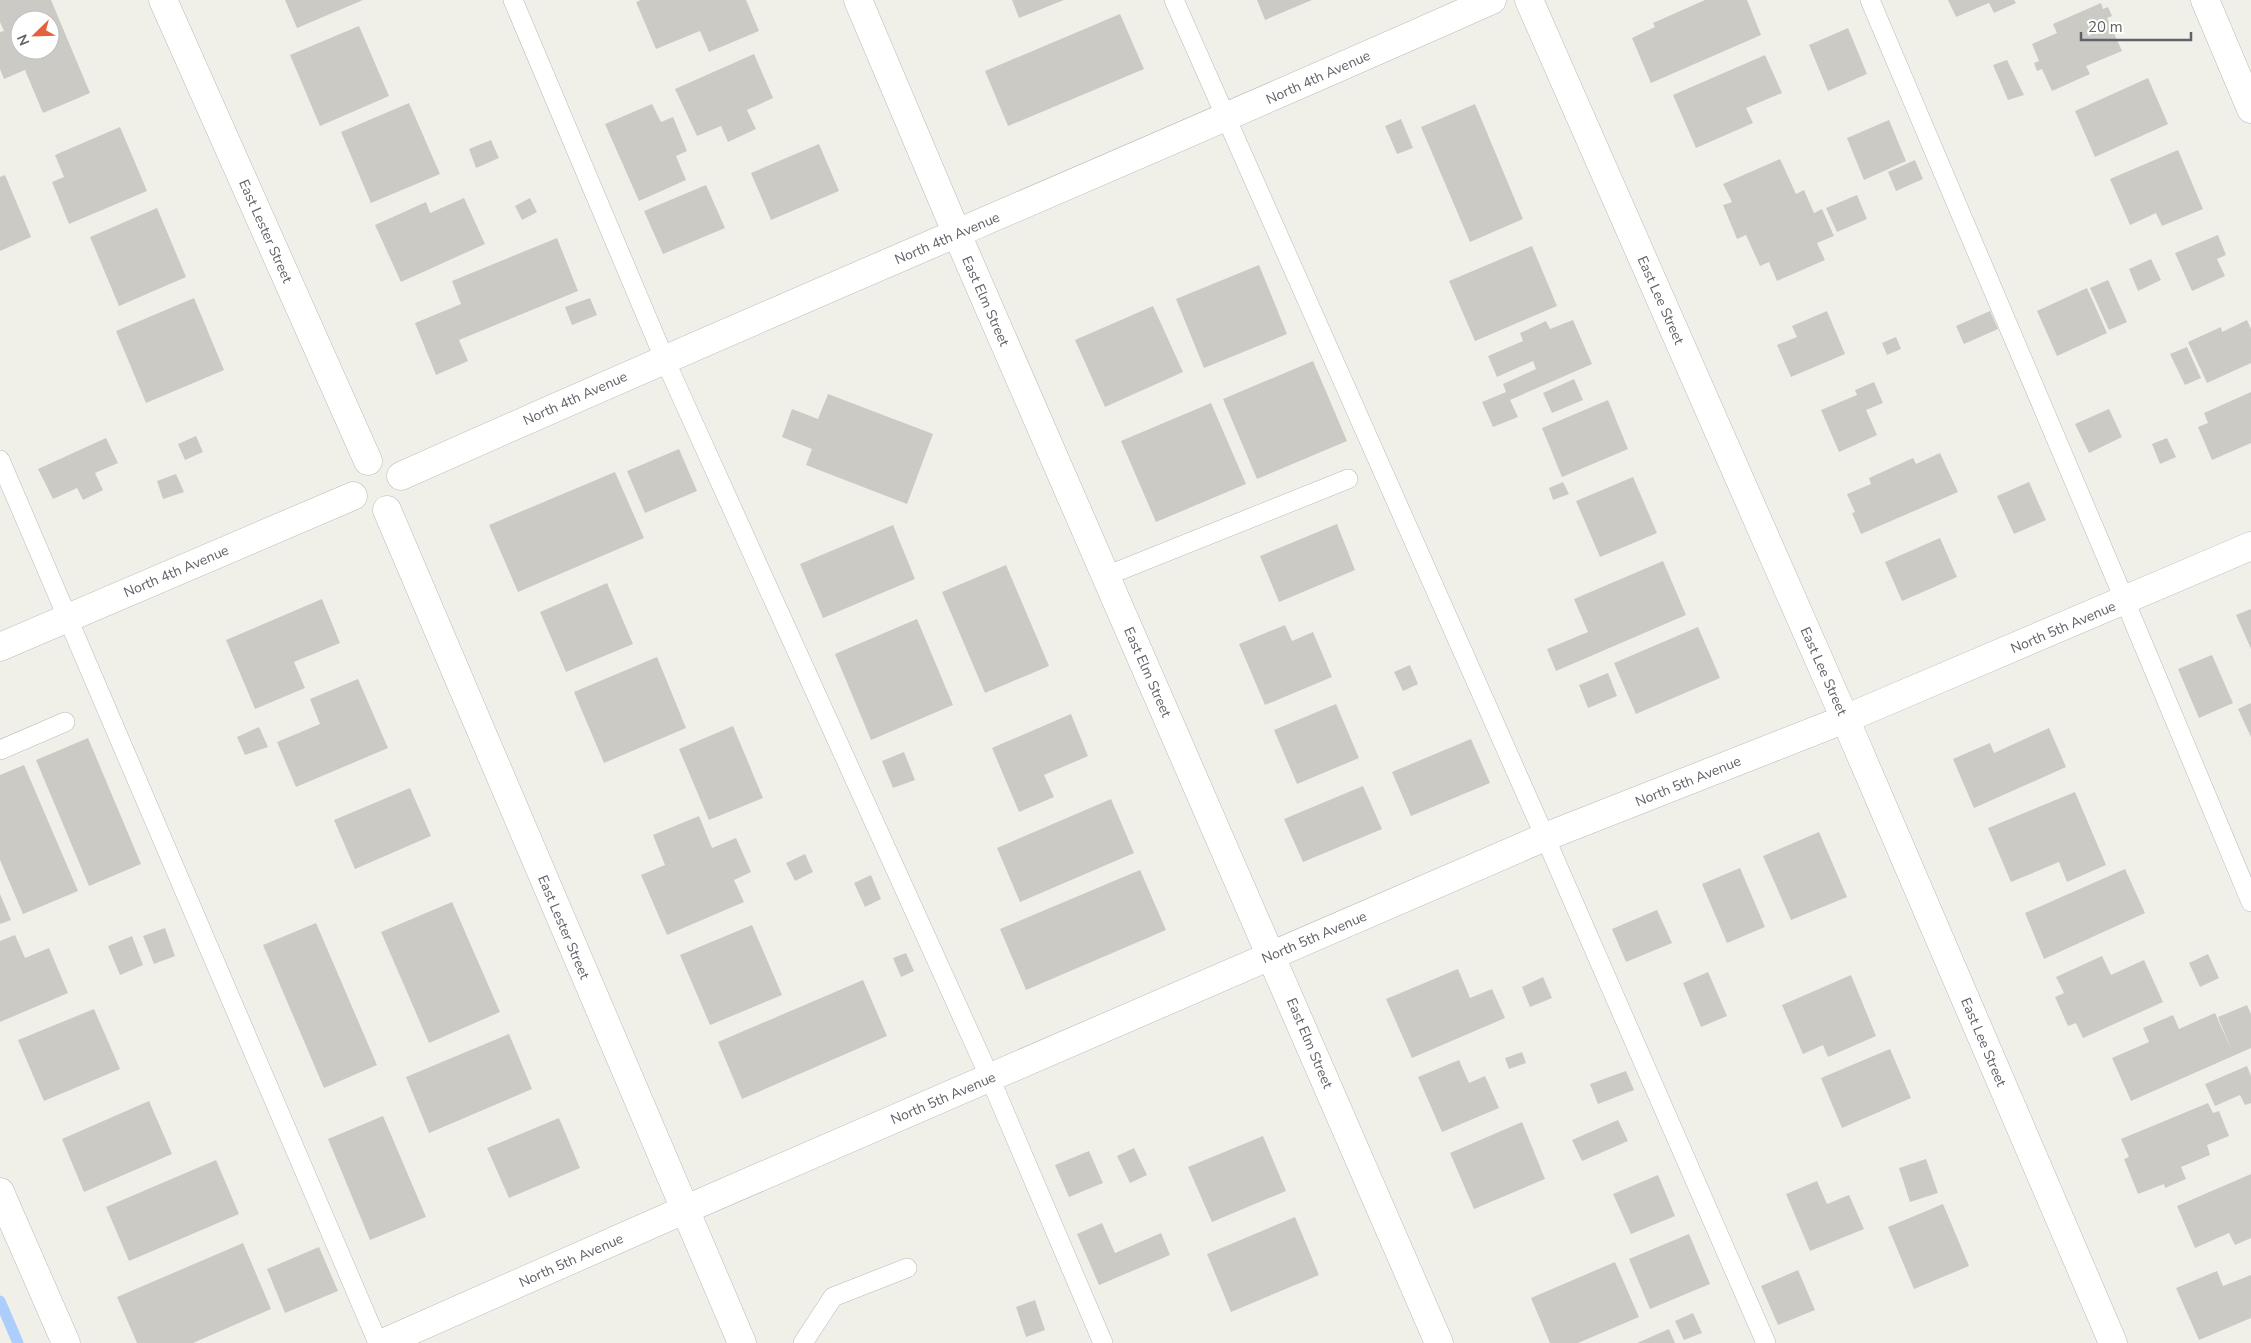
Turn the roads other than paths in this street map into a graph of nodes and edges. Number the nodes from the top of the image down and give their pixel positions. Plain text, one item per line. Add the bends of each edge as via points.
1 (163, 0) edge
2 (513, 0) edge
3 (858, 0) edge
4 (1174, 0) edge
5 (1492, 0) edge
6 (1529, 0) edge
7 (1870, 0) edge
8 (2205, 0) edge
9 (2251, 109) edge
10 (1226, 119) junction
11 (957, 234) junction
12 (664, 358) junction
13 (0, 460) edge
14 (368, 462) junction
15 (401, 476) junction
16 (1348, 479) dead end
17 (353, 496) junction
18 (387, 510) junction
19 (2251, 546) edge
20 (1106, 576) junction
21 (2125, 601) junction
22 (66, 618) junction
23 (0, 646) edge
24 (1845, 719) junction
25 (65, 722) dead end
26 (0, 750) edge
27 (1545, 838) junction
28 (2251, 902) edge
29 (1272, 956) junction
30 (990, 1078) junction
31 (0, 1192) edge
32 (684, 1210) junction
33 (906, 1268) dead end
34 (66, 1343) edge
35 (378, 1343) edge
36 (383, 1343) edge
37 (742, 1343) edge
38 (803, 1343) edge
39 (1103, 1343) edge
40 (1439, 1343) edge
41 (1766, 1343) edge
42 (2113, 1343) edge

1 - 14 street, East Lester Street
2 - 12 lane
3 - 11 street, East Elm Street
4 - 10 lane
5 - 10 street, North 4th Avenue
6 - 24 street, East Lee Street
7 - 21 lane
8 - 9 street
10 - 11 street, North 4th Avenue
10 - 27 lane
11 - 12 street, North 4th Avenue
11 - 20 street, East Elm Street
12 - 15 street, North 4th Avenue
12 - 30 lane
13 - 22 lane
14 - 15 street via 388,462
14 - 17 street via 356,470 352,478
15 - 18 street via 402,493
16 - 20 lane
17 - 18 street via 365,510
17 - 22 street, North 4th Avenue
18 - 32 street, East Lester Street
19 - 21 street, North 5th Avenue
20 - 29 street, East Elm Street
21 - 24 street, North 5th Avenue
21 - 28 lane
22 - 23 street, North 4th Avenue
22 - 35 lane
24 - 27 street, North 5th Avenue
24 - 42 street, East Lee Street
25 - 26 lane
27 - 29 street, North 5th Avenue
27 - 41 lane
29 - 30 street, North 5th Avenue
29 - 40 street, East Elm Street
30 - 32 street, North 5th Avenue
30 - 39 lane
31 - 34 street
32 - 36 street, North 5th Avenue
32 - 37 street, East Lester Street
33 - 38 lane via 833,1297

